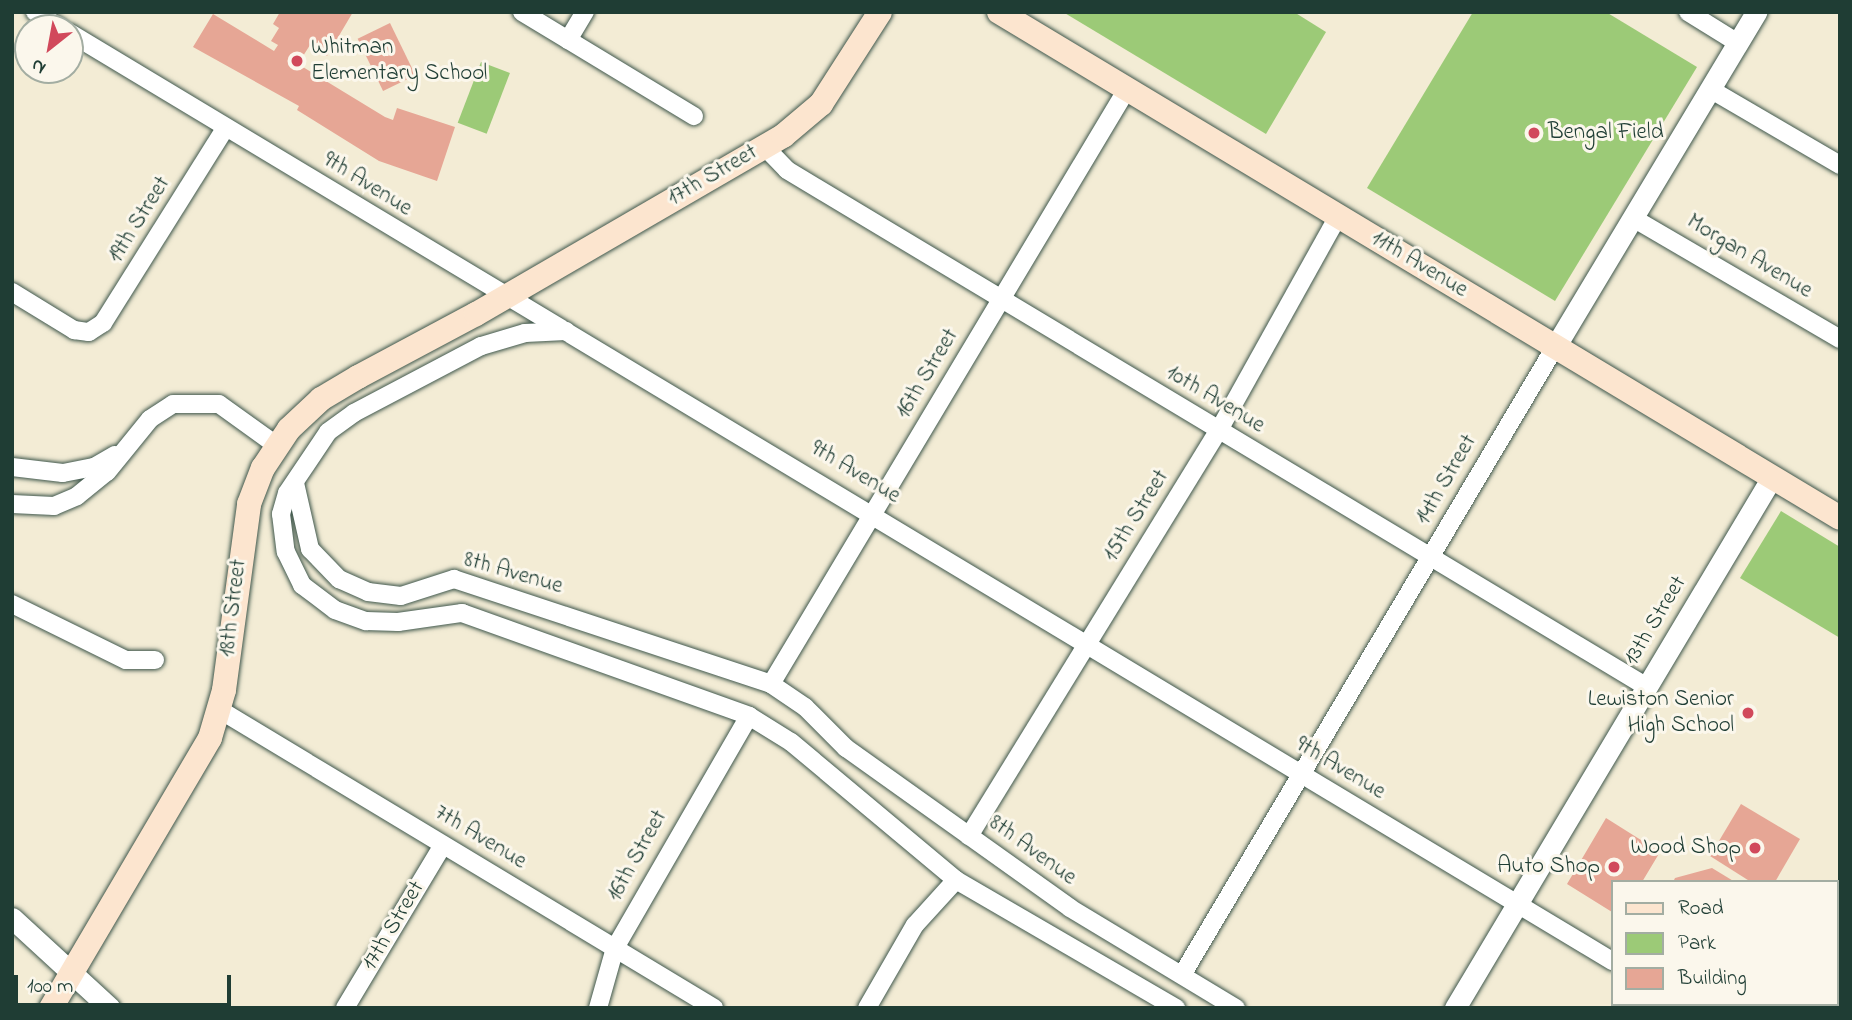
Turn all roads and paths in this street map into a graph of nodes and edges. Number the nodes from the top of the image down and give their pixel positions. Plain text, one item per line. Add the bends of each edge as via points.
1 (522, 12) edge
2 (585, 12) edge
3 (880, 12) edge
4 (999, 12) edge
5 (1688, 12) edge
6 (1756, 12) edge
7 (568, 40) junction
8 (84, 41) edge
9 (1738, 43) junction
10 (1127, 89) junction
11 (1710, 89) junction
12 (694, 116) dead end
13 (226, 127) junction
14 (764, 146) junction
15 (1840, 165) edge
16 (1338, 216) junction
17 (1633, 218) junction
18 (12, 292) edge
19 (505, 295) junction
20 (1001, 300) junction
21 (566, 331) junction
22 (1840, 339) edge
23 (1555, 346) junction
24 (1219, 430) junction
25 (276, 445) junction
26 (121, 452) junction
27 (12, 467) edge
28 (1772, 477) junction
29 (295, 483) junction
30 (12, 504) edge
31 (873, 513) junction
32 (1840, 518) edge
33 (1432, 559) junction
34 (12, 604) edge
35 (1088, 643) junction
36 (155, 660) dead end
37 (771, 684) junction
38 (1647, 687) junction
39 (220, 710) junction
40 (749, 716) junction
41 (1301, 774) junction
42 (970, 836) junction
43 (443, 845) junction
44 (956, 880) junction
45 (1517, 905) junction
46 (12, 918) edge
47 (615, 948) junction
48 (1610, 960) edge
49 (72, 973) junction
50 (1182, 975) junction
51 (1167, 1006) edge
52 (51, 1008) edge
53 (110, 1008) edge
54 (345, 1008) edge
55 (598, 1008) edge
56 (714, 1008) edge
57 (867, 1008) edge
58 (1236, 1008) edge
59 (1455, 1008) edge

1 - 7 street
2 - 7 street
3 - 14 main road, 17th Street via 821,104
4 - 10 main road, 11th Avenue
5 - 9 street
6 - 9 street, 14th Street
7 - 12 street
8 - 13 street, 9th Avenue
9 - 11 street, 14th Street
10 - 16 main road, 11th Avenue
10 - 20 street, 16th Street
11 - 15 street
11 - 17 street, 14th Street
13 - 18 street, 19th Street via 109,317 89,332 74,330
13 - 19 street, 9th Avenue
14 - 19 main road, 17th Street
14 - 20 street, 10th Avenue via 787,170
16 - 23 main road, 11th Avenue
16 - 24 street, 15th Street
17 - 22 street, Morgan Avenue
17 - 23 street, 14th Street
19 - 21 street, 9th Avenue
19 - 25 main road, 18th Street via 321,399
20 - 24 street, 10th Avenue
20 - 31 street, 16th Street
21 - 29 street via 525,333 481,346 354,413 320,441
21 - 31 street, 9th Avenue
23 - 28 main road, 11th Avenue
23 - 33 street, 14th Street
24 - 33 street, 10th Avenue
24 - 35 street, 15th Street
25 - 26 street via 219,404 190,401 161,410
25 - 39 main road, 18th Street via 249,504
26 - 27 street via 94,467 64,473
26 - 30 street via 107,472 67,503 37,508
28 - 32 main road, 11th Avenue
28 - 38 street, 13th Street
29 - 37 street, 8th Avenue via 310,549 339,579 356,588 401,596 454,579
29 - 40 street via 281,514 286,552 302,585 335,610 381,624 462,613 673,685
31 - 35 street, 9th Avenue
31 - 37 street, 16th Street
33 - 38 street, 10th Avenue
33 - 41 street, 14th Street
34 - 36 street via 125,660
35 - 41 street, 9th Avenue
35 - 42 street, 15th Street
37 - 42 street, 8th Avenue via 805,707 846,748
38 - 45 street, 13th Street
39 - 43 street, 7th Avenue
39 - 49 main road, 18th Street via 203,754
40 - 44 street via 791,742
40 - 47 street, 16th Street
41 - 45 street, 9th Avenue
41 - 50 street, 14th Street
42 - 50 street, 8th Avenue via 1070,908
43 - 47 street, 7th Avenue
43 - 54 street, 17th Street
44 - 51 street
44 - 57 street via 915,925
45 - 48 street, 9th Avenue
45 - 59 street, 13th Street
46 - 49 street
47 - 55 street, 16th Street
47 - 56 street, 7th Avenue
49 - 52 main road, 18th Street
49 - 53 street
50 - 58 street, 8th Avenue

